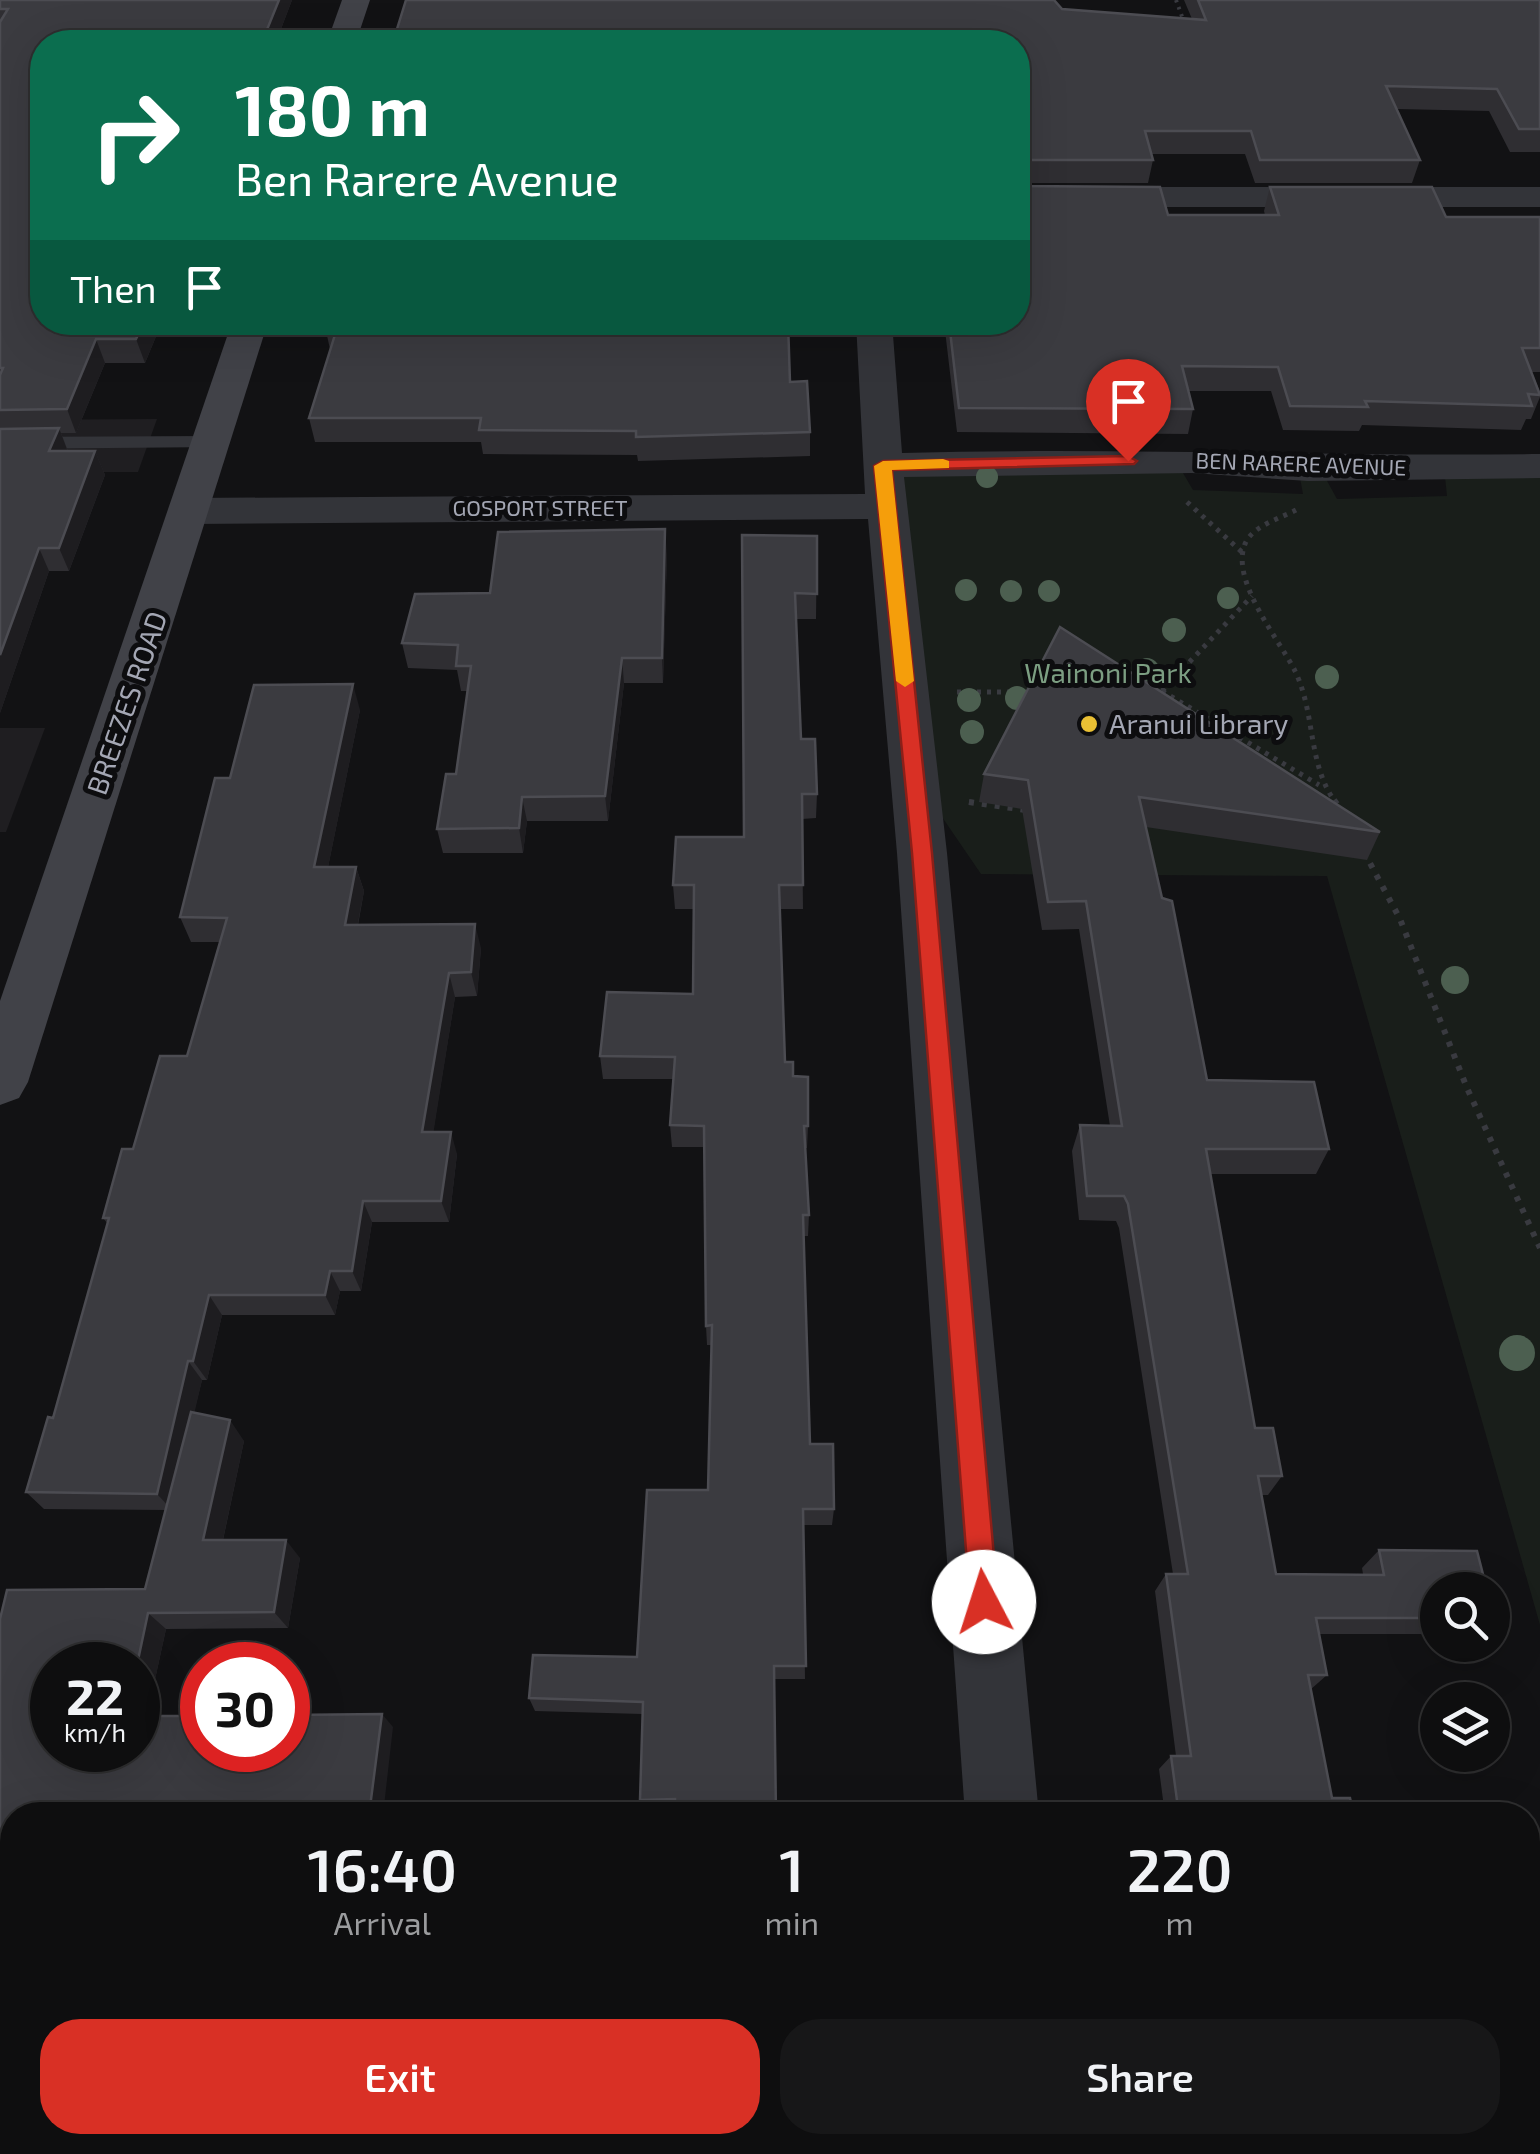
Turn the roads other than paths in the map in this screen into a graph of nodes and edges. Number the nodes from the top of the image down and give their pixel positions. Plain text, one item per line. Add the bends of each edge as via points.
1 (356, 0) edge
2 (346, 30) edge
3 (1030, 197) edge
4 (1540, 197) edge
5 (246, 335) edge
6 (875, 335) edge
7 (211, 442) junction
8 (0, 444) edge
9 (1540, 466) edge
10 (885, 486) junction
11 (192, 510) junction
12 (0, 1082) edge
13 (1001, 1802) edge

1 - 2 street
3 - 4 street
5 - 7 street, BREEZES ROAD
6 - 10 street
7 - 8 lane
7 - 11 street, BREEZES ROAD
9 - 10 street, BEN RARERE AVENUE via 1052,461
10 - 11 street, GOSPORT STREET
10 - 13 street
11 - 12 street, BREEZES ROAD

